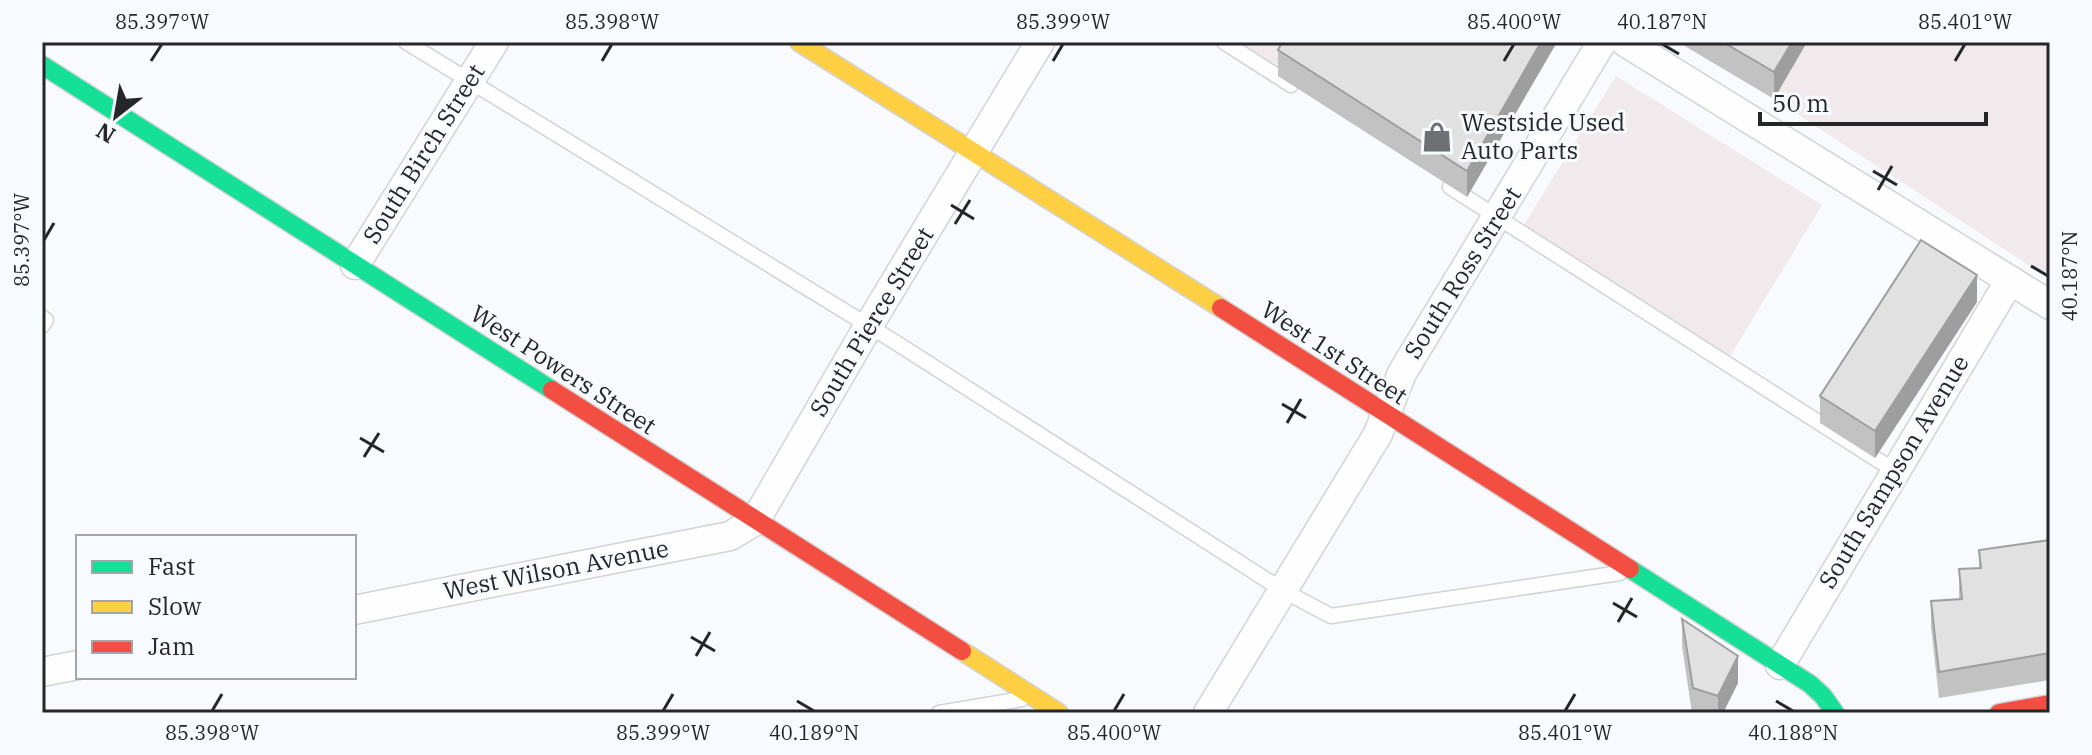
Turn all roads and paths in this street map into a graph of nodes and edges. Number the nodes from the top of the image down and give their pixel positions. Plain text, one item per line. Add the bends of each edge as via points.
1 (406, 42) edge
2 (494, 42) edge
3 (799, 42) edge
4 (1040, 42) edge
5 (1224, 42) edge
6 (1602, 42) edge
7 (1625, 42) edge
8 (42, 65) edge
9 (469, 83) junction
10 (1303, 92) edge
11 (974, 151) junction
12 (1442, 181) edge
13 (1497, 217) junction
14 (355, 265) junction
15 (2010, 280) junction
16 (2050, 305) edge
17 (42, 317) edge
18 (869, 325) junction
19 (42, 326) edge
20 (1386, 414) junction
21 (1895, 471) junction
22 (755, 521) junction
23 (1632, 571) junction
24 (1284, 591) junction
25 (356, 610) edge
26 (76, 665) edge
27 (1780, 665) junction
28 (42, 672) edge
29 (1033, 697) junction
30 (2050, 704) edge
31 (2010, 712) edge
32 (939, 713) edge
33 (1059, 713) edge
34 (1208, 713) edge
35 (1835, 713) edge

1 - 9 lane
2 - 9 street, South Birch Street
3 - 11 street, West 1st Street
4 - 11 street, South Pierce Street
5 - 10 lane
6 - 13 street, South Ross Street
7 - 15 street
8 - 14 street, West Powers Street
9 - 14 street, South Birch Street
9 - 18 lane
11 - 18 street, South Pierce Street
11 - 20 street, West 1st Street
12 - 13 lane
13 - 20 street, South Ross Street via 1402,373
13 - 21 lane
14 - 22 street, West Powers Street
15 - 16 street
15 - 21 street, South Sampson Avenue
17 - 19 lane
18 - 22 street, South Pierce Street
18 - 24 lane
20 - 23 street, West 1st Street
20 - 24 street, South Ross Street
21 - 27 street, South Sampson Avenue
22 - 25 street, West Wilson Avenue via 730,536
22 - 29 street, West Powers Street
23 - 24 lane via 1331,616
23 - 27 street, West 1st Street
24 - 34 street, South Ross Street
26 - 28 street
27 - 35 street, West 1st Street via 1810,684
29 - 32 lane
29 - 33 street, West Powers Street
30 - 31 street

